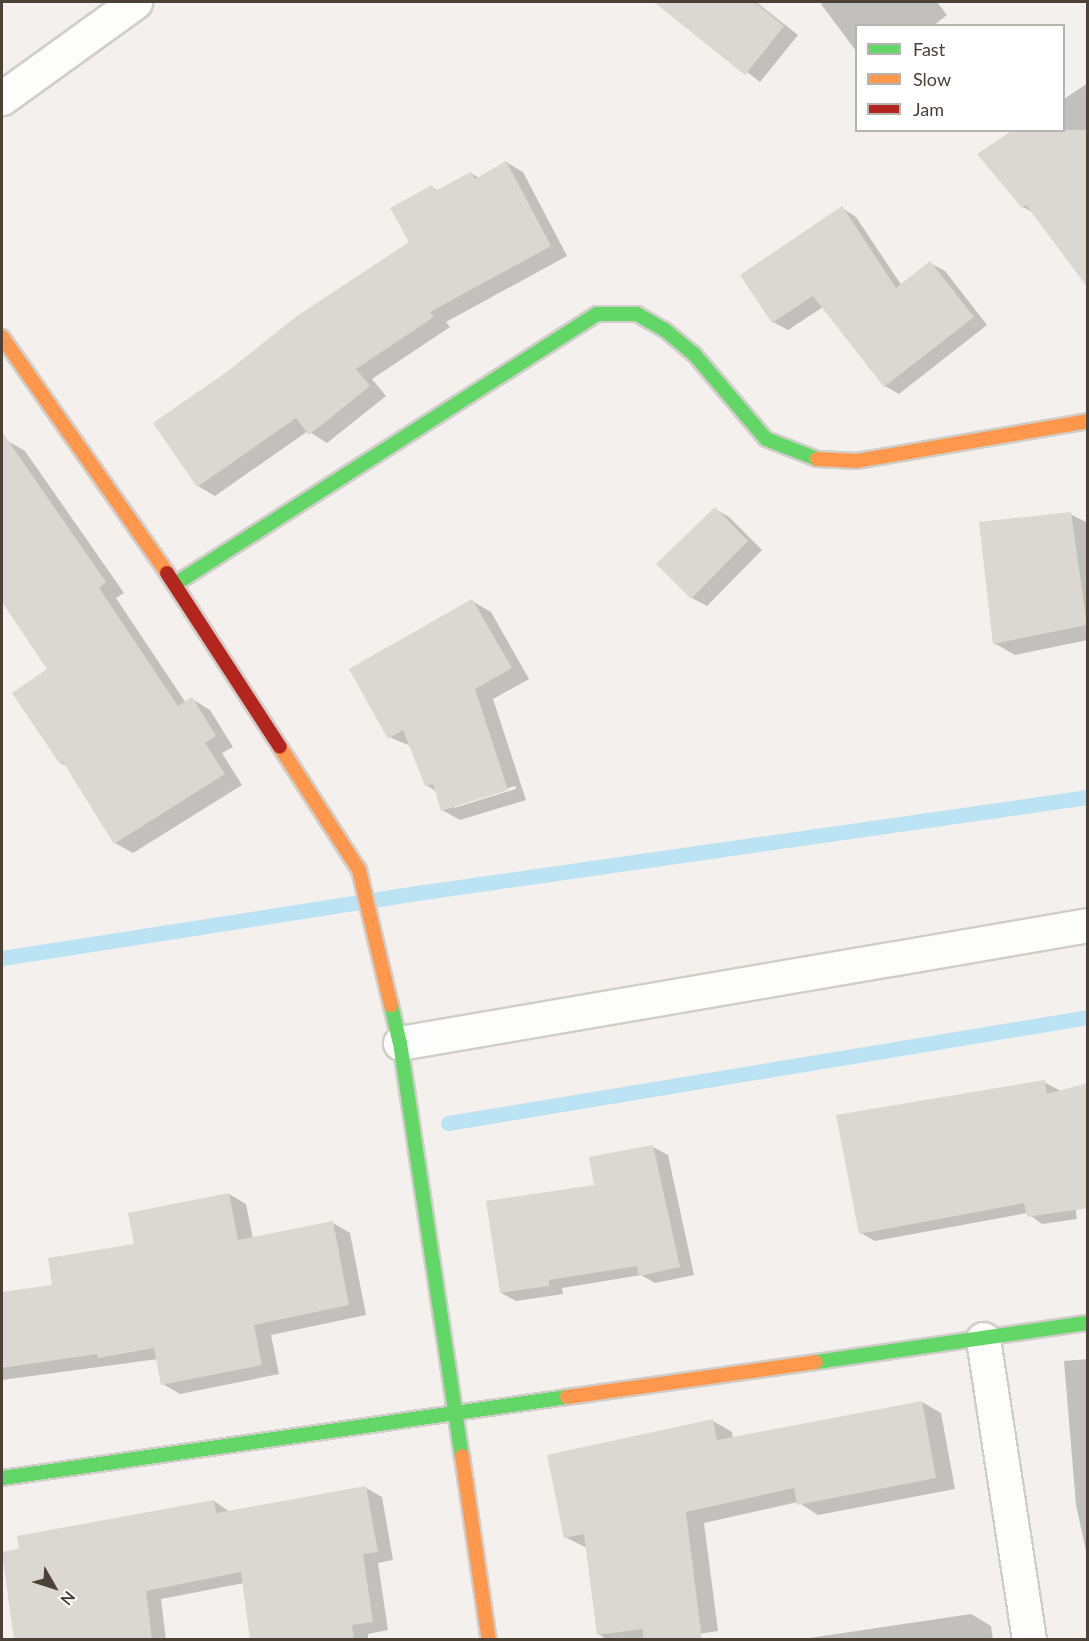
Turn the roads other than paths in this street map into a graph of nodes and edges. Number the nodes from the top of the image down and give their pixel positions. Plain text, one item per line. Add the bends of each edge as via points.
1 (135, 2) edge
2 (2, 98) edge
3 (2, 337) edge
4 (1088, 421) edge
5 (175, 584) junction
6 (1088, 925) edge
7 (400, 1043) junction
8 (1088, 1323) edge
9 (983, 1339) junction
10 (453, 1412) junction
11 (2, 1478) edge
12 (489, 1640) edge
13 (1029, 1640) edge

1 - 2 street
3 - 5 street
4 - 5 street via 857,461 808,458 766,439 694,354 665,330 637,314 597,314
5 - 7 street via 359,870
6 - 7 street
7 - 10 street
8 - 9 street
9 - 10 street
9 - 13 street
10 - 11 street
10 - 12 street

